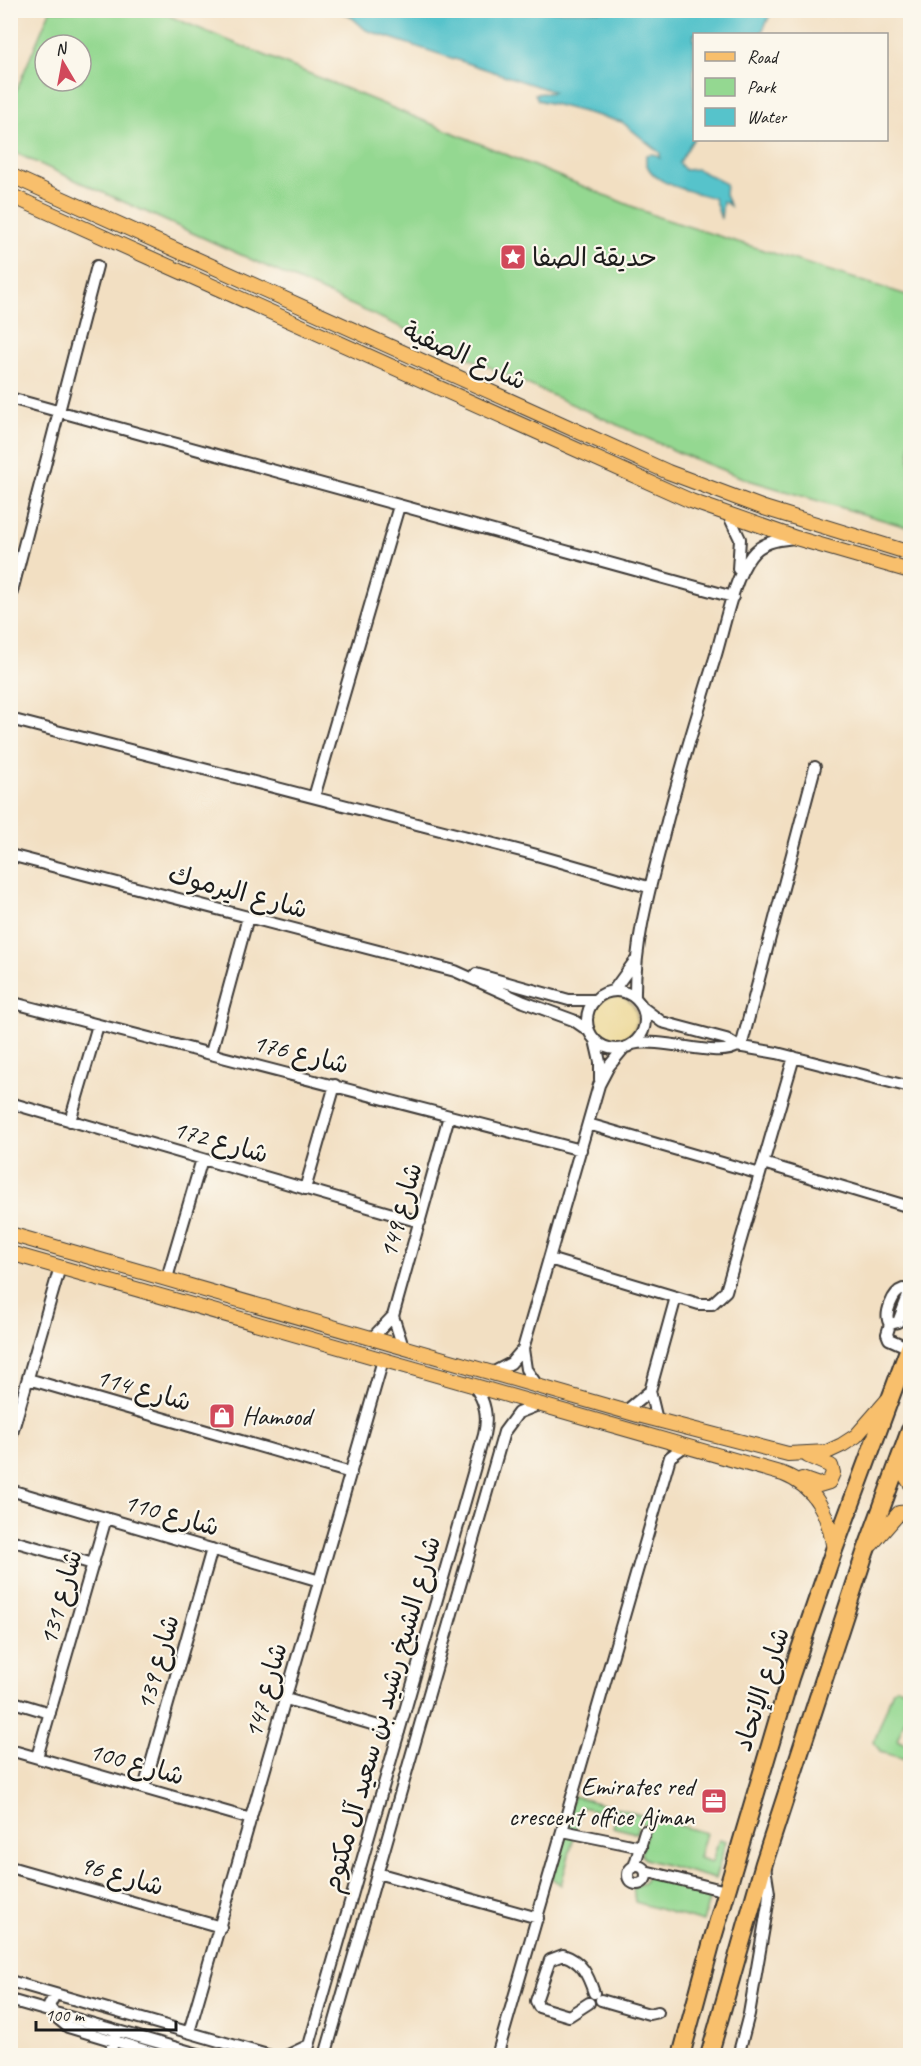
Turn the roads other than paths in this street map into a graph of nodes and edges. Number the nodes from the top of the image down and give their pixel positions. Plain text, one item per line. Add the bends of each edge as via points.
1 (10, 175) edge
2 (10, 195) edge
3 (97, 266) dead end
4 (10, 398) edge
5 (59, 413) junction
6 (399, 506) junction
7 (729, 516) junction
8 (796, 538) junction
9 (910, 553) edge
10 (910, 571) edge
11 (734, 593) junction
12 (10, 599) edge
13 (10, 719) edge
14 (815, 767) dead end
15 (314, 797) junction
16 (10, 855) edge
17 (648, 887) junction
18 (248, 917) junction
19 (636, 956) junction
20 (455, 971) junction
21 (614, 991) junction
22 (596, 1000) junction
23 (10, 1002) edge
24 (639, 1003) junction
25 (98, 1024) junction
26 (592, 1035) junction
27 (628, 1046) junction
28 (739, 1047) junction
29 (211, 1053) junction
30 (794, 1057) junction
31 (335, 1085) junction
32 (599, 1085) junction
33 (910, 1087) edge
34 (10, 1103) edge
35 (449, 1116) junction
36 (70, 1121) junction
37 (588, 1124) junction
38 (580, 1150) junction
39 (202, 1159) junction
40 (761, 1168) junction
41 (305, 1189) junction
42 (910, 1207) edge
43 (420, 1222) junction
44 (10, 1234) edge
45 (10, 1253) edge
46 (94, 1258) junction
47 (549, 1259) junction
48 (60, 1267) junction
49 (89, 1275) junction
50 (167, 1278) junction
51 (908, 1285) edge
52 (676, 1297) junction
53 (393, 1316) junction
54 (372, 1338) junction
55 (403, 1347) junction
56 (910, 1347) edge
57 (523, 1348) junction
58 (366, 1355) junction
59 (383, 1360) junction
60 (494, 1372) junction
61 (28, 1379) junction
62 (537, 1385) junction
63 (474, 1386) junction
64 (650, 1391) junction
65 (894, 1394) junction
66 (538, 1405) junction
67 (626, 1411) junction
68 (657, 1420) junction
69 (910, 1430) edge
70 (10, 1440) edge
71 (664, 1440) junction
72 (481, 1446) junction
73 (685, 1446) junction
74 (498, 1452) junction
75 (806, 1455) junction
76 (670, 1457) junction
77 (897, 1462) junction
78 (351, 1473) junction
79 (791, 1477) junction
80 (910, 1483) edge
81 (10, 1490) edge
82 (910, 1512) edge
83 (106, 1518) junction
84 (10, 1540) edge
85 (213, 1549) junction
86 (834, 1550) junction
87 (865, 1553) junction
88 (93, 1564) junction
89 (320, 1581) junction
90 (286, 1699) junction
91 (10, 1701) edge
92 (50, 1713) junction
93 (399, 1732) junction
94 (10, 1750) edge
95 (37, 1757) junction
96 (144, 1788) junction
97 (251, 1819) junction
98 (563, 1831) junction
99 (645, 1831) dead end
100 (641, 1847) junction
101 (764, 1863) junction
102 (10, 1867) edge
103 (377, 1873) junction
104 (726, 1891) junction
105 (538, 1918) junction
106 (345, 1921) junction
107 (363, 1926) junction
108 (220, 1927) junction
109 (340, 1938) junction
110 (357, 1944) junction
111 (520, 1979) junction
112 (10, 1981) edge
113 (542, 1984) junction
114 (41, 1990) junction
115 (55, 1994) junction
116 (595, 1999) junction
117 (10, 2000) edge
118 (38, 2008) junction
119 (51, 2011) junction
120 (658, 2012) dead end
121 (189, 2032) junction
122 (115, 2035) junction
123 (236, 2050) edge
124 (308, 2050) edge
125 (182, 2052) edge
126 (109, 2055) edge
127 (164, 2055) edge
128 (205, 2055) edge
129 (271, 2055) edge
130 (286, 2055) edge
131 (325, 2055) edge
132 (497, 2055) edge
133 (681, 2055) edge
134 (710, 2055) edge
135 (738, 2055) edge

1 - 9 main road, شارع الصفية via 668,472 764,508
2 - 7 main road, شارع الصفية via 515,424
3 - 5 street
4 - 5 street
5 - 6 street
5 - 12 street
6 - 11 street
6 - 15 street
7 - 8 main road, شارع الصفية
7 - 11 street via 738,531 741,548
8 - 10 main road, شارع الصفية
8 - 11 street via 760,546 750,556
11 - 17 street
13 - 15 street
14 - 28 street
15 - 17 street
16 - 18 street, شارع اليرموك
17 - 19 street
18 - 20 street, شارع اليرموك
18 - 29 street
19 - 21 street
19 - 24 street
20 - 22 street, شارع اليرموك via 503,980 569,1000
20 - 26 street, شارع اليرموك via 573,1020
21 - 22 street
21 - 24 street
22 - 26 street via 588,1015
23 - 25 street, شارع 176
24 - 27 street via 645,1015 643,1031
24 - 28 street via 662,1022 726,1039
25 - 29 street, شارع 176
25 - 36 street
26 - 27 street via 608,1048
26 - 32 street via 600,1062
27 - 28 street via 657,1041 722,1052
27 - 32 street via 609,1066
28 - 30 street
29 - 31 street, شارع 176
30 - 33 street
30 - 40 street
31 - 35 street, شارع 176
31 - 41 street
32 - 37 street
34 - 36 street, شارع 172
35 - 38 street, شارع 176
35 - 43 street, شارع 149
36 - 39 street, شارع 172
37 - 38 street
37 - 40 street
38 - 47 street
39 - 41 street, شارع 172
39 - 50 street
40 - 42 street
40 - 52 street via 723,1296 706,1305
41 - 43 street, شارع 172
43 - 53 street, شارع 149
44 - 46 main road
45 - 48 main road
46 - 49 main road via 97,1271
46 - 50 main road
47 - 52 street
47 - 57 street
48 - 49 main road
48 - 61 street
49 - 58 main road
50 - 54 main road
51 - 56 street via 900,1319 890,1324 887,1334 889,1339
52 - 64 street
53 - 54 street, شارع 149
53 - 55 street
54 - 55 main road
54 - 58 main road
55 - 60 main road
56 - 65 highway, شارع الإتحاد
57 - 60 street via 511,1363
57 - 62 street via 526,1368
58 - 59 main road
59 - 63 main road
59 - 78 street, شارع 147
60 - 62 main road
61 - 70 street
61 - 78 street, شارع 114
62 - 67 main road
63 - 66 main road
63 - 72 street, شارع الشيخ رشيد بن سعيد آل مكتوم via 487,1414
64 - 67 street
64 - 68 street
65 - 75 main road via 856,1436 827,1452
65 - 86 highway, شارع الإتحاد
66 - 71 main road
66 - 74 street, شارع الشيخ رشيد بن سعيد آل مكتوم via 512,1418
67 - 68 main road
68 - 75 main road via 773,1451
69 - 77 highway
71 - 73 main road
71 - 76 street
72 - 74 street via 489,1443
72 - 93 street, شارع الشيخ رشيد بن سعيد آل مكتوم
73 - 76 street
73 - 79 main road
74 - 103 street, شارع الشيخ رشيد بن سعيد آل مكتوم
75 - 79 main road via 831,1467 829,1482 819,1485
76 - 98 street
77 - 80 main road
77 - 87 highway
78 - 89 street, شارع 147
79 - 86 main road via 812,1492 824,1510
81 - 83 street, شارع 110
82 - 87 main road via 899,1513 891,1520
83 - 85 street, شارع 110
83 - 88 street, شارع 131
84 - 88 street
85 - 89 street, شارع 110
85 - 96 street, شارع 139
86 - 104 highway, شارع الإتحاد via 790,1678
87 - 101 highway
88 - 92 street, شارع 131
89 - 90 street, شارع 147
90 - 93 street
90 - 97 street, شارع 147
91 - 92 street
92 - 95 street, شارع 131
93 - 106 street, شارع الشيخ رشيد بن سعيد آل مكتوم
94 - 95 street, شارع 100
95 - 96 street, شارع 100
96 - 97 street, شارع 100
97 - 108 street, شارع 147
98 - 100 street
98 - 105 street
99 - 100 street
100 - 104 street via 640,1869
101 - 134 highway
101 - 135 street via 768,1904
102 - 108 street, شارع 96
103 - 105 street
103 - 107 street, شارع الشيخ رشيد بن سعيد آل مكتوم
104 - 133 highway, شارع الإتحاد
105 - 111 street
106 - 107 street via 354,1929
106 - 109 street, شارع الشيخ رشيد بن سعيد آل مكتوم
107 - 110 street, شارع الشيخ رشيد بن سعيد آل مكتوم
108 - 121 street, شارع 147
109 - 110 street via 348,1934
109 - 124 street, شارع الشيخ رشيد بن سعيد آل مكتوم
110 - 131 street, شارع الشيخ رشيد بن سعيد آل مكتوم
111 - 113 street
111 - 132 street
112 - 114 street
113 - 116 street via 536,2001 542,2008 569,2016
113 - 116 street via 550,1960 563,1955 584,1969
114 - 115 street
114 - 118 street via 45,2000
115 - 119 street via 49,2001
115 - 121 street
116 - 120 street via 649,2014
117 - 118 street
118 - 119 street
119 - 122 street
121 - 123 street
122 - 125 street
122 - 126 street
122 - 127 street
123 - 129 street
124 - 130 street
125 - 128 street

